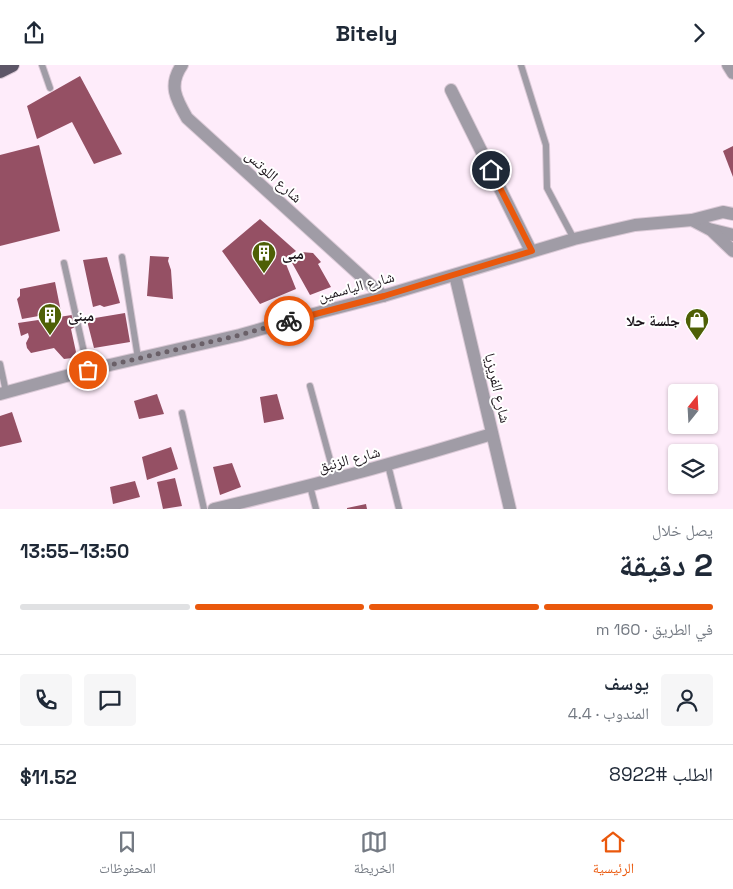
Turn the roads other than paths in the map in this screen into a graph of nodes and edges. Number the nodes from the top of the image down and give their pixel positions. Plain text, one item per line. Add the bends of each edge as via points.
1 (12, 65) edge
2 (42, 65) edge
3 (182, 65) edge
4 (521, 65) edge
5 (728, 65) edge
6 (0, 71) edge
7 (733, 73) edge
8 (50, 88) dead end
9 (451, 90) dead end
10 (730, 212) edge
11 (692, 221) junction
12 (709, 229) junction
13 (733, 235) edge
14 (574, 239) junction
15 (532, 251) junction
16 (733, 251) edge
17 (122, 257) dead end
18 (64, 263) dead end
19 (454, 275) junction
20 (384, 296) junction
21 (138, 358) junction
22 (0, 364) edge
23 (88, 370) junction
24 (310, 386) dead end
25 (3, 393) edge
26 (182, 413) dead end
27 (492, 434) junction
28 (388, 465) junction
29 (335, 478) junction
30 (310, 486) junction
31 (237, 506) edge
32 (204, 509) edge
33 (214, 509) edge
34 (316, 509) edge
35 (399, 509) edge
36 (510, 509) edge

1 - 6 main road
2 - 8 lane
3 - 20 street, شارع اللوتس via 175,77 174,88 176,100 187,118
4 - 14 lane via 546,145 547,188
5 - 7 street
9 - 15 street
10 - 11 street, شارع الياسمين
11 - 12 street
11 - 14 street, شارع الياسمين via 635,225
12 - 13 street
12 - 16 street
14 - 15 street, شارع الياسمين
15 - 19 street, شارع الياسمين
17 - 21 lane
18 - 23 lane
19 - 20 street, شارع الياسمين
19 - 27 street, شارع الفريزيا
20 - 21 street, شارع الياسمين via 240,335
21 - 23 street, شارع الياسمين
22 - 25 lane
23 - 25 street, شارع الياسمين
24 - 29 lane
26 - 32 lane
27 - 28 street, شارع الزنبق
27 - 36 street, شارع الفريزيا
28 - 29 street, شارع الزنبق
28 - 35 lane
29 - 30 street, شارع الزنبق
30 - 31 street, شارع الزنبق
30 - 34 lane
31 - 33 street, شارع الزنبق

